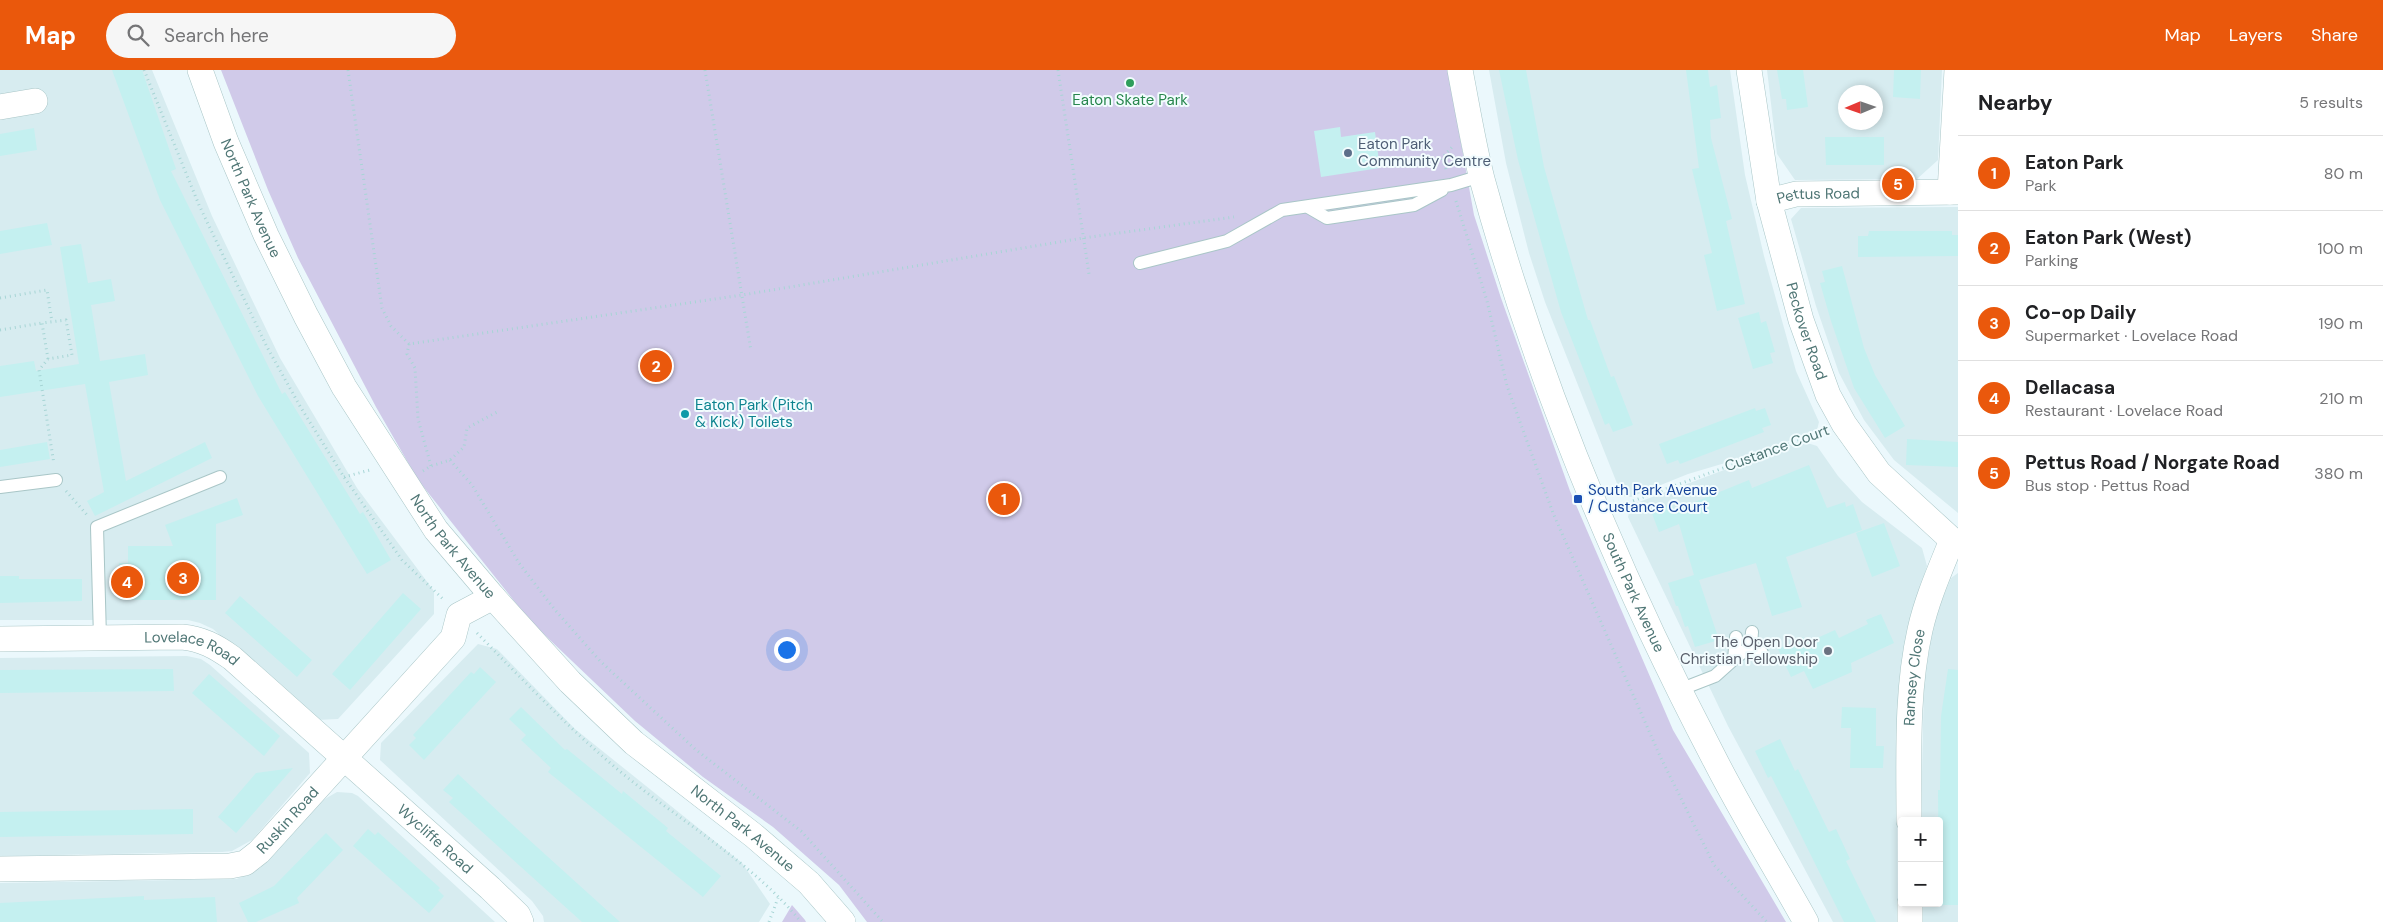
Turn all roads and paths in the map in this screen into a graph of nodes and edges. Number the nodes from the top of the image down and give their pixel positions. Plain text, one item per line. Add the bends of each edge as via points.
1 (200, 70) edge
2 (348, 70) edge
3 (705, 70) edge
4 (1058, 70) edge
5 (1460, 70) edge
6 (1749, 70) edge
7 (1957, 70) edge
8 (35, 101) dead end
9 (0, 107) edge
10 (1481, 176) junction
11 (1451, 186) junction
12 (1954, 192) edge
13 (1769, 201) junction
14 (1244, 215) dead end
15 (1083, 238) junction
16 (1140, 263) dead end
17 (1089, 274) dead end
18 (742, 295) junction
19 (0, 298) edge
20 (52, 322) junction
21 (42, 323) junction
22 (0, 330) edge
23 (409, 344) junction
24 (751, 351) dead end
25 (48, 359) junction
26 (500, 411) dead end
27 (1844, 424) junction
28 (450, 460) junction
29 (394, 464) junction
30 (431, 466) junction
31 (220, 477) dead end
32 (344, 477) dead end
33 (56, 480) junction
34 (0, 487) edge
35 (1598, 514) junction
36 (97, 527) junction
37 (1955, 541) edge
38 (493, 597) junction
39 (1752, 632) dead end
40 (1736, 637) dead end
41 (100, 638) junction
42 (0, 639) edge
43 (1751, 646) junction
44 (1762, 653) dead end
45 (1734, 659) junction
46 (1679, 690) junction
47 (344, 758) junction
48 (1909, 817) edge
49 (0, 870) edge
50 (778, 898) dead end
51 (1910, 907) edge
52 (521, 922) edge
53 (769, 922) edge
54 (843, 922) edge
55 (883, 922) edge
56 (1767, 922) edge
57 (1806, 922) edge
58 (1910, 922) edge

1 - 29 street, North Park Avenue via 226,142 266,235 344,387
2 - 23 path via 382,308 391,326
3 - 18 path
4 - 15 path
5 - 10 street, South Park Avenue
6 - 13 street, Peckover Road
7 - 12 street
8 - 9 street
10 - 11 lane
10 - 35 street, South Park Avenue via 1513,288 1544,378
11 - 16 lane via 1414,205 1327,218 1308,207 1282,210 1227,241
11 - 56 path via 1487,301 1507,386 1553,513 1660,756 1714,865
12 - 13 street, Pettus Road via 1796,194
13 - 27 street, Peckover Road via 1813,358
14 - 15 path
15 - 17 path
15 - 18 path
18 - 23 path
18 - 24 path
19 - 20 path via 47,290
20 - 21 path
20 - 25 path via 66,320 72,355
21 - 22 path
21 - 25 path
23 - 30 path via 408,354 416,368 418,419
25 - 33 path via 39,370
26 - 28 path via 467,428 464,447
27 - 35 path, Custance Court
27 - 37 street, Peckover Road via 1878,473
28 - 30 path
28 - 55 path via 472,486 519,562 555,610 600,660 695,749 801,831
29 - 30 path via 408,455 420,473
29 - 32 path
29 - 38 street, North Park Avenue via 436,530
31 - 36 lane
33 - 34 lane
33 - 36 path
35 - 46 street, South Park Avenue
36 - 41 lane
37 - 48 street, Ramsey Close via 1929,596 1914,665 1910,704
38 - 47 street, Ruskin Road via 460,615 453,638
38 - 54 street, North Park Avenue via 570,682 634,744 753,835 809,883
39 - 43 lane
40 - 45 lane
41 - 42 street, Lovelace Road
41 - 47 street, Lovelace Road via 197,638 214,646 232,658
43 - 44 lane
43 - 45 lane
45 - 46 lane via 1715,676
46 - 57 street, South Park Avenue
47 - 49 street, Ruskin Road via 259,852 244,863 230,866
47 - 52 street, Wycliffe Road via 490,888
50 - 53 path
51 - 58 street

